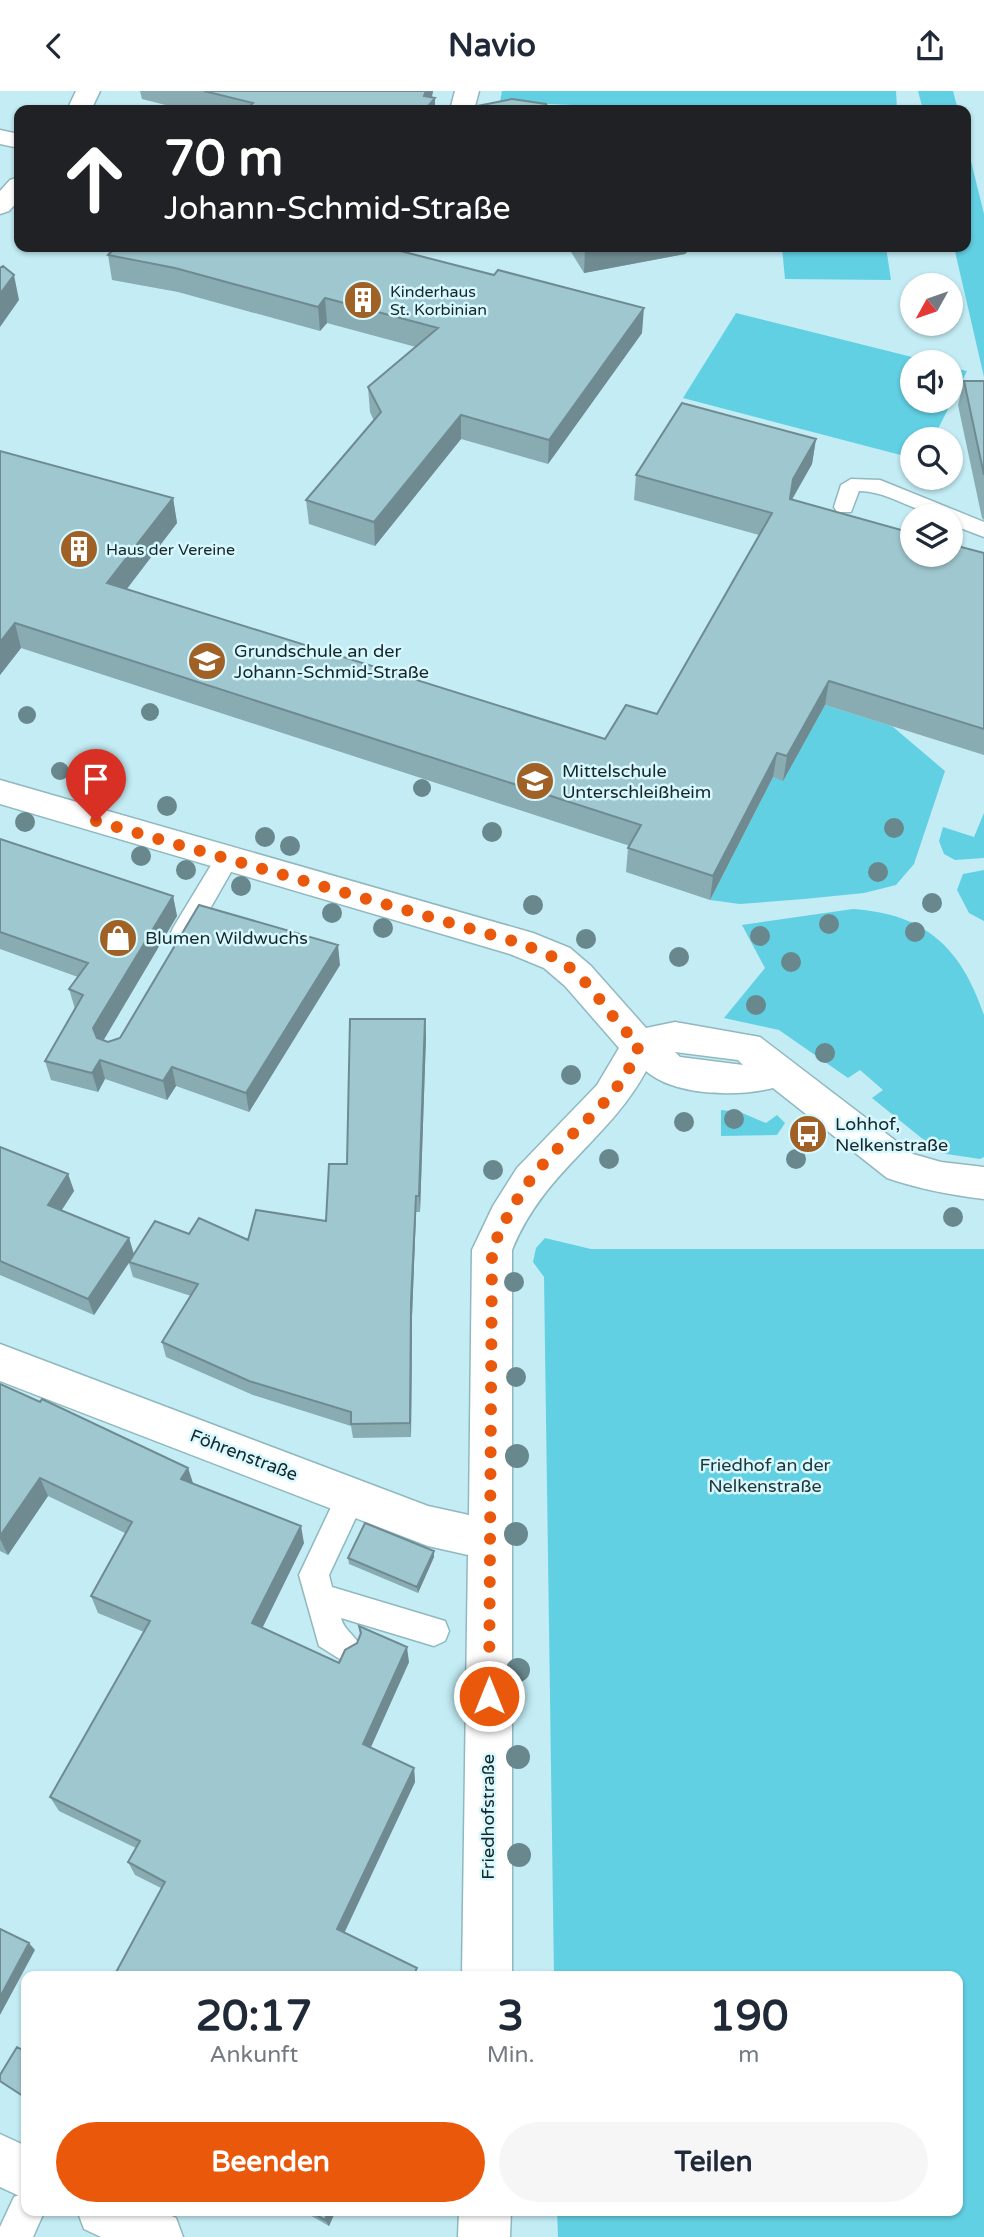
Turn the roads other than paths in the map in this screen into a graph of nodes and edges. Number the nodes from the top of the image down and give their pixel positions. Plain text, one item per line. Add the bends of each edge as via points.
1 (14, 191) edge
2 (0, 206) edge
3 (920, 504) edge
4 (844, 507) dead end
5 (963, 521) edge
6 (984, 530) edge
7 (0, 792) edge
8 (227, 858) junction
9 (167, 959) edge
10 (639, 1044) junction
11 (984, 1183) edge
12 (0, 1362) edge
13 (351, 1496) junction
14 (490, 1540) junction
15 (320, 1598) junction
16 (434, 1630) dead end
17 (346, 1648) edge
18 (487, 1971) edge
19 (0, 2160) edge
20 (21, 2170) edge
21 (24, 2216) edge
22 (115, 2216) edge
23 (485, 2216) edge
24 (14, 2237) edge
25 (157, 2237) edge
26 (484, 2237) edge

1 - 2 street
3 - 4 lane via 873,485 851,485
5 - 6 lane
7 - 8 street
8 - 9 lane
8 - 10 street via 520,943 557,958
10 - 11 street via 671,1071 744,1080 777,1072 901,1167
10 - 14 street, Friedhofstraße via 633,1068 539,1169 510,1208 492,1250
12 - 13 street, Föhrenstraße
13 - 14 street, Föhrenstraße via 428,1526
13 - 15 lane via 314,1576
14 - 18 street, Friedhofstraße
15 - 16 lane
15 - 17 lane via 330,1636
19 - 20 street
21 - 24 lane
22 - 25 street
23 - 26 street

